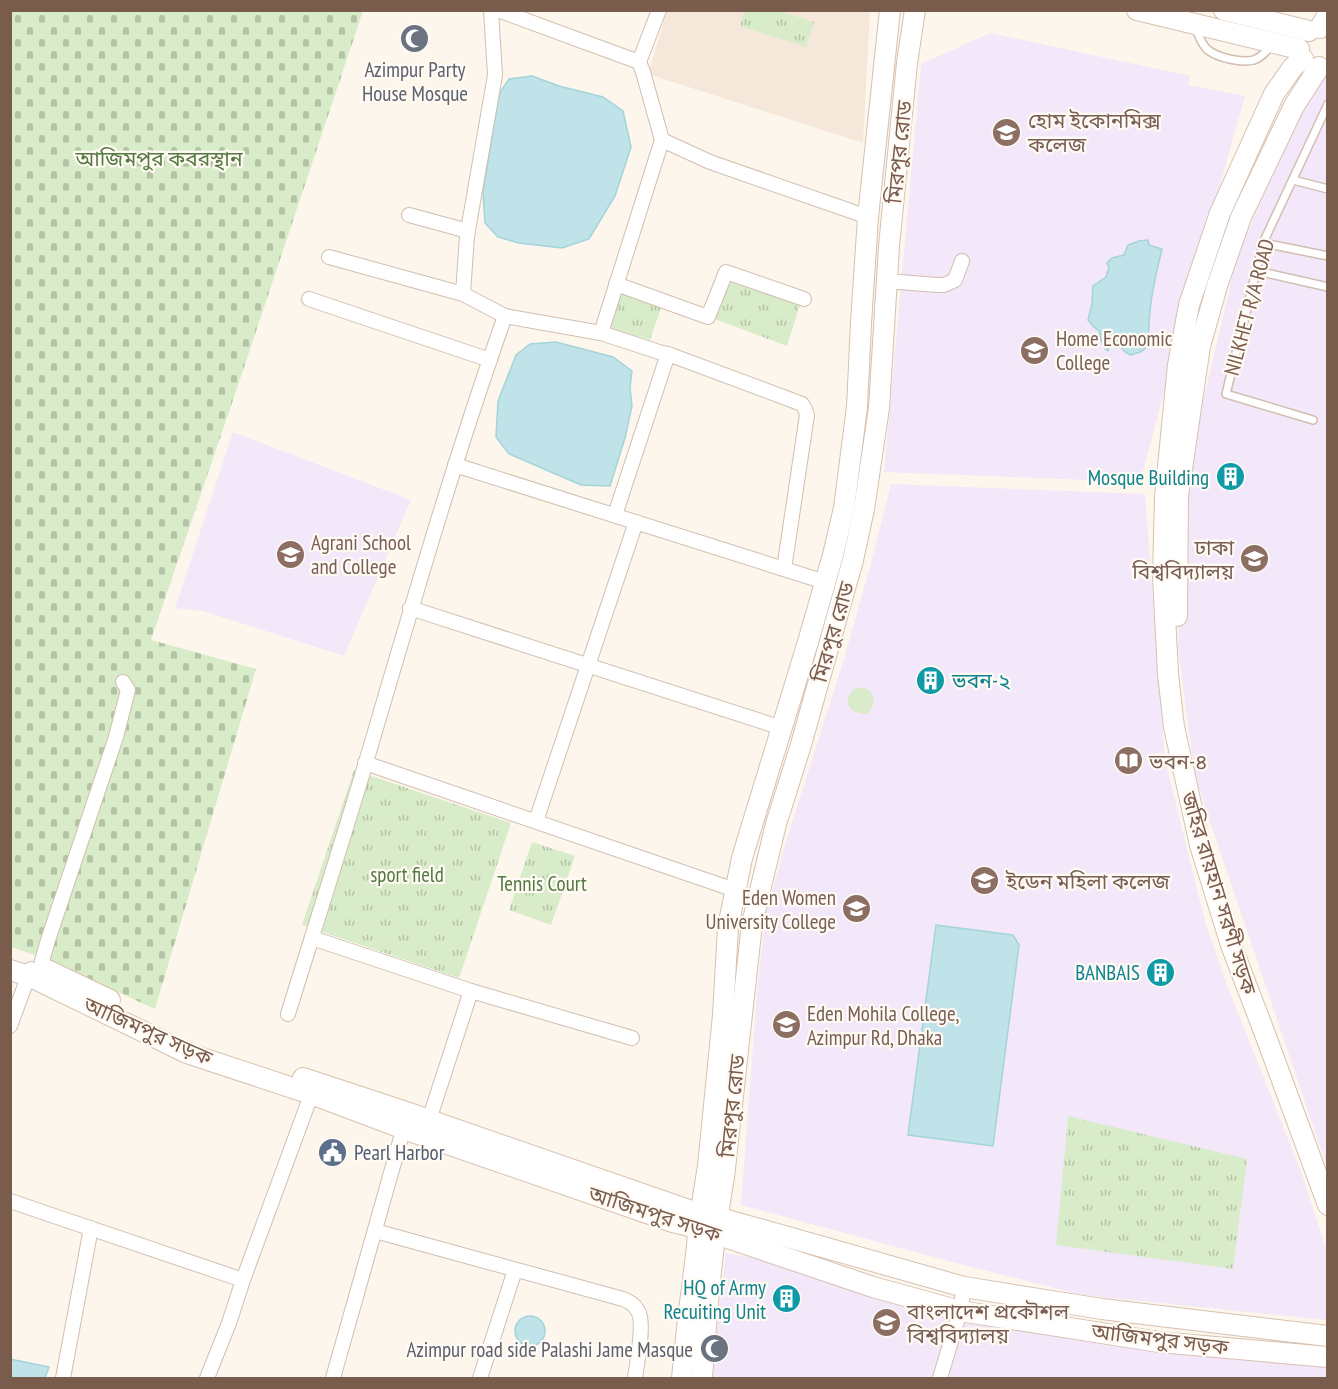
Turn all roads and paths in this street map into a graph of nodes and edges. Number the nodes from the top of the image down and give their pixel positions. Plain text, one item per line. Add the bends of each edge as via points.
1 (491, 10) edge
2 (498, 10) edge
3 (659, 10) edge
4 (890, 10) edge
5 (915, 10) edge
6 (930, 10) edge
7 (1137, 10) edge
8 (1224, 10) edge
9 (1321, 26) edge
10 (1312, 60) edge
11 (639, 62) junction
12 (907, 63) junction
13 (1328, 104) edge
14 (662, 140) junction
15 (1293, 180) junction
16 (1328, 189) edge
17 (409, 215) dead end
18 (868, 217) junction
19 (468, 231) junction
20 (1263, 243) junction
21 (1328, 256) edge
22 (329, 257) dead end
23 (962, 261) dead end
24 (1257, 271) junction
25 (887, 281) junction
26 (616, 284) junction
27 (1328, 287) edge
28 (464, 294) junction
29 (309, 299) dead end
30 (804, 299) dead end
31 (505, 316) junction
32 (601, 333) junction
33 (668, 354) junction
34 (490, 360) junction
35 (1313, 420) dead end
36 (455, 465) junction
37 (615, 516) junction
38 (636, 522) junction
39 (784, 569) junction
40 (825, 582) junction
41 (410, 608) junction
42 (588, 665) junction
43 (123, 682) dead end
44 (782, 728) junction
45 (365, 763) junction
46 (536, 821) junction
47 (735, 890) junction
48 (312, 938) junction
49 (10, 957) edge
50 (28, 969) edge
51 (471, 991) junction
52 (288, 1014) dead end
53 (10, 1026) edge
54 (633, 1038) dead end
55 (314, 1088) junction
56 (429, 1120) junction
57 (406, 1121) junction
58 (1328, 1166) edge
59 (10, 1201) edge
60 (1328, 1204) edge
61 (91, 1228) junction
62 (375, 1231) junction
63 (707, 1231) junction
64 (515, 1270) junction
65 (243, 1280) junction
66 (964, 1287) junction
67 (960, 1311) junction
68 (1328, 1336) edge
69 (1328, 1357) edge
70 (63, 1378) edge
71 (207, 1378) edge
72 (333, 1378) edge
73 (480, 1378) edge
74 (635, 1378) edge
75 (682, 1378) edge
76 (702, 1378) edge
77 (940, 1378) edge

1 - 19 street via 495,75
2 - 11 street
3 - 11 street
4 - 18 main road, মিরপুর রোড
5 - 12 main road, মিরপুর রোড
6 - 12 main road
7 - 10 main road via 1274,42
8 - 9 main road
9 - 10 main road via 1301,38
10 - 58 main road via 1241,217 1200,346 1178,496 1177,622 1185,720 1209,840 1240,942
10 - 60 main road, জহির রায়হান সরণী সড়ক via 1293,67 1274,94 1220,213 1189,306 1178,365 1164,508 1163,577 1173,718 1200,844 1231,945
11 - 14 street
12 - 25 main road, মিরপুর রোড
13 - 15 lane, NILKHET R/A ROAD
14 - 18 street via 710,162
14 - 26 street
15 - 16 lane
15 - 20 lane, NILKHET R/A ROAD
17 - 19 street
18 - 40 main road, মিরপুর রোড via 857,407 844,508
19 - 28 street
20 - 21 lane
20 - 24 lane, NILKHET R/A ROAD
22 - 28 street
23 - 25 street via 955,280 944,285
24 - 27 lane
24 - 35 lane, NILKHET R/A ROAD via 1226,394
25 - 63 main road, মিরপুর রোড via 879,408 864,509 752,924 724,1178
26 - 30 street via 708,317 726,272
26 - 32 street
28 - 31 street
29 - 34 street
31 - 32 street
31 - 34 street
32 - 33 street
33 - 37 street
33 - 39 street via 802,404 806,409
34 - 36 street
36 - 37 street
36 - 41 street
37 - 38 street
38 - 39 street
38 - 42 street
39 - 40 street
40 - 44 main road, মিরপুর রোড
41 - 42 street
41 - 45 street
42 - 44 street
42 - 46 street
43 - 50 street via 128,690 116,736 48,940
44 - 47 main road, মিরপুর রোড
45 - 46 street
45 - 48 street
46 - 47 street
47 - 63 main road, মিরপুর রোড via 728,927 708,1166
48 - 51 street
48 - 52 street
49 - 50 main road, আজিমপুর সড়ক
50 - 53 street
50 - 55 main road, আজিমপুর সড়ক via 71,981 193,1041
51 - 54 street
51 - 56 street
55 - 57 main road, আজিমপুর সড়ক
55 - 65 street
56 - 57 main road, আজিমপুর সড়ক
56 - 63 main road, আজিমপুর সড়ক
57 - 62 street
57 - 63 main road, আজিমপুর সড়ক via 673,1222
59 - 61 street
61 - 65 street
61 - 70 street
62 - 64 street
62 - 72 street
63 - 66 main road, আজিমপুর সড়ক
63 - 67 main road, আজিমপুর সড়ক via 873,1287
63 - 75 main road via 688,1319
63 - 76 main road via 709,1282
64 - 73 street
64 - 74 street via 633,1304 640,1312 641,1325
65 - 71 street
66 - 67 street
66 - 68 main road, আজিমপুর সড়ক via 1102,1309
67 - 69 main road, আজিমপুর সড়ক via 1159,1342
67 - 77 street

